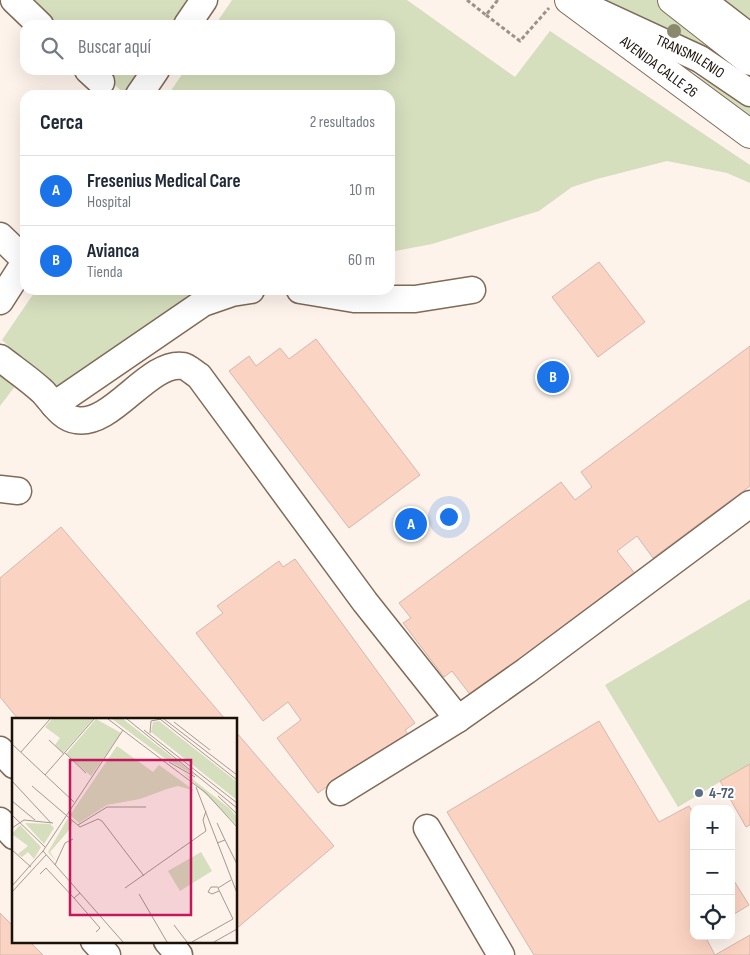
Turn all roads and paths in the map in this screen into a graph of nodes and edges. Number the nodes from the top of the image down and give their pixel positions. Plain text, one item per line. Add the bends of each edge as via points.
1 (14, 0) edge
2 (204, 0) edge
3 (468, 0) edge
4 (496, 0) edge
5 (672, 0) edge
6 (702, 0) edge
7 (564, 2) edge
8 (486, 15) junction
9 (35, 20) edge
10 (190, 20) edge
11 (750, 37) edge
12 (750, 61) edge
13 (153, 75) edge
14 (142, 90) edge
15 (750, 92) edge
16 (750, 134) edge
17 (0, 236) edge
18 (20, 256) edge
19 (20, 269) edge
20 (472, 290) dead end
21 (227, 295) edge
22 (334, 295) edge
23 (0, 301) edge
24 (0, 358) edge
25 (54, 405) junction
26 (750, 504) edge
27 (458, 719) junction
28 (0, 750) edge
29 (12, 764) edge
30 (340, 792) dead end
31 (0, 821) edge
32 (427, 828) dead end
33 (12, 834) edge
34 (95, 942) edge
35 (168, 942) edge
36 (107, 955) edge
37 (179, 955) edge
38 (501, 955) edge

1 - 9 street
2 - 10 street
3 - 8 path
4 - 8 path
5 - 12 main road
6 - 11 street
7 - 8 path via 520,41
7 - 15 street, TRANSMILENIO via 700,59
7 - 16 main road, AVENIDA CALLE 26
13 - 14 street
17 - 18 street
19 - 23 street
20 - 22 street via 415,298
21 - 25 street via 203,304
24 - 25 street
25 - 27 street via 66,417 88,421 107,412 160,372 173,366 185,366 199,376 365,602
26 - 27 street
27 - 30 street
28 - 29 street
31 - 33 street
32 - 38 street
34 - 36 street
35 - 37 street

